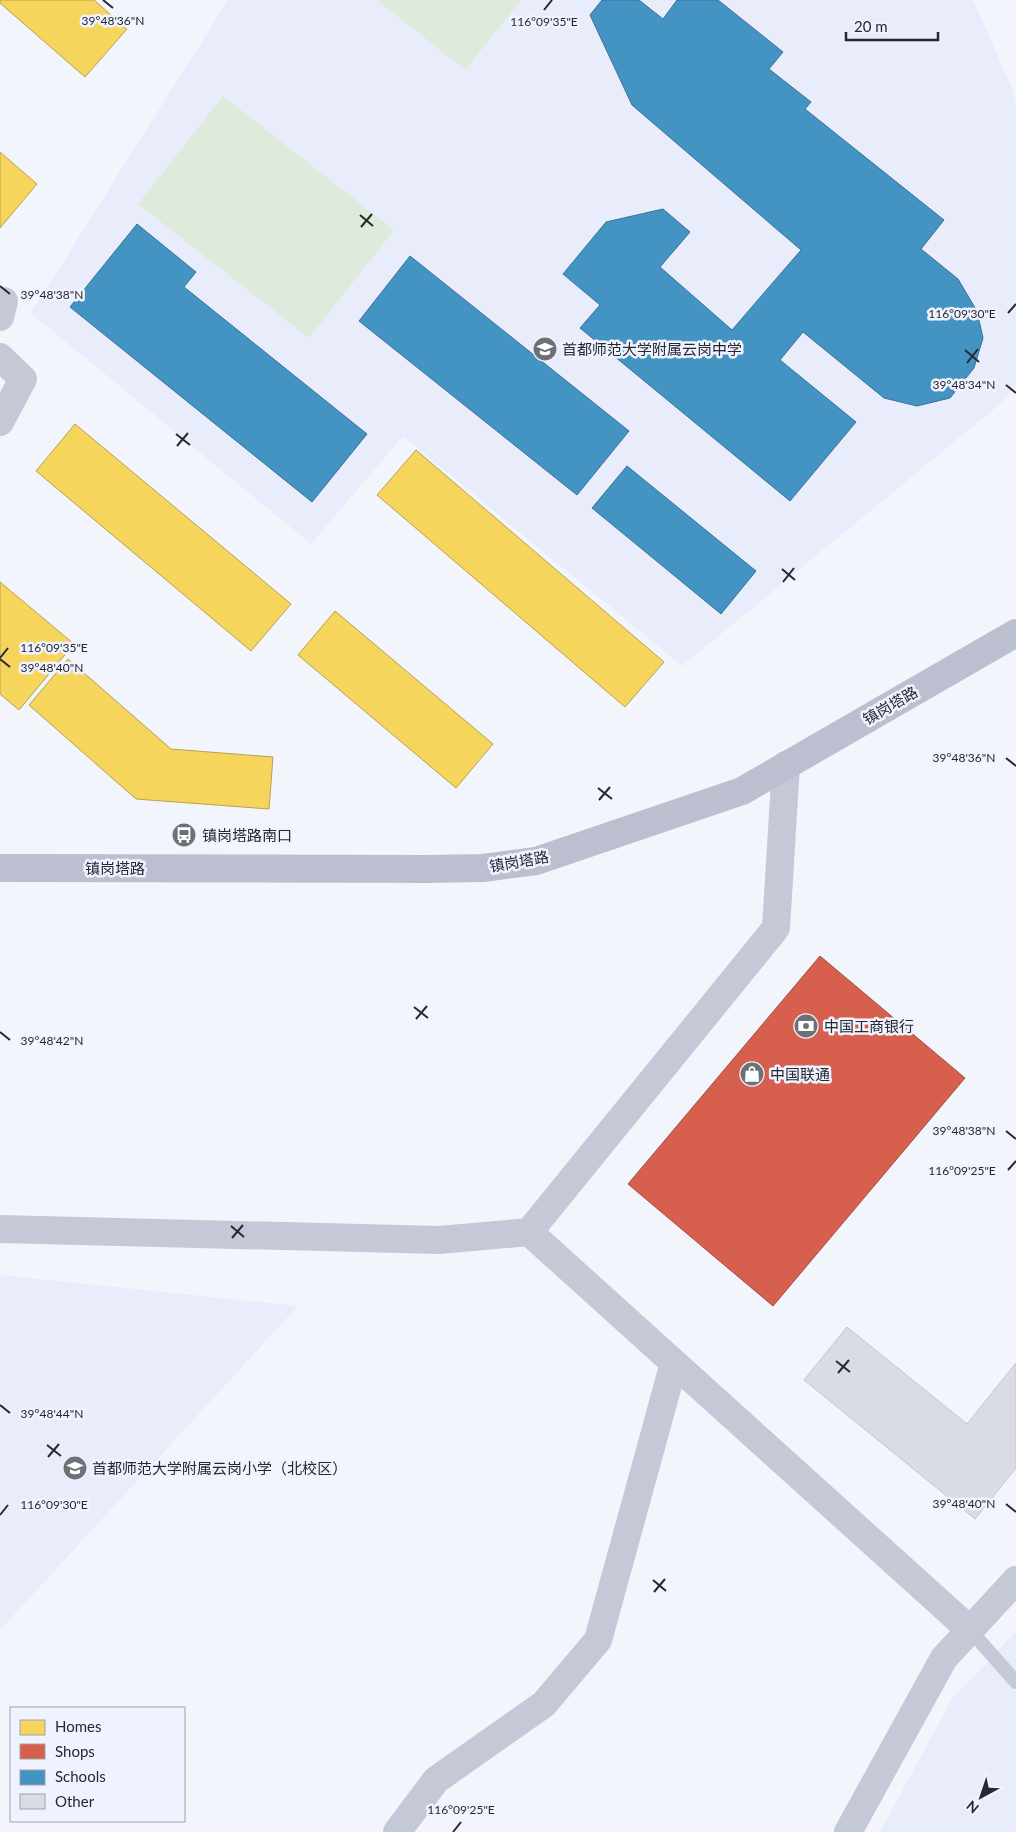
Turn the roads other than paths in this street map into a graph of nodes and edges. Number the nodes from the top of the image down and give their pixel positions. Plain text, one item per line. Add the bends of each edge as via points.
1 (0, 357) edge
2 (0, 422) edge
3 (1016, 633) edge
4 (786, 765) junction
5 (0, 868) edge
6 (0, 1229) edge
7 (528, 1232) junction
8 (674, 1363) junction
9 (1016, 1580) edge
10 (970, 1630) junction
11 (1016, 1682) edge
12 (397, 1832) edge
13 (848, 1832) edge

1 - 2 street via 23,379
3 - 4 street, 镇岗塔路
4 - 5 street, 镇岗塔路 via 742,790 536,861 483,868
4 - 7 street via 776,928
6 - 7 street via 439,1240
7 - 8 street
8 - 10 street
8 - 12 street via 598,1640 544,1704 436,1780
9 - 10 street
10 - 11 lane
10 - 13 street via 944,1658

